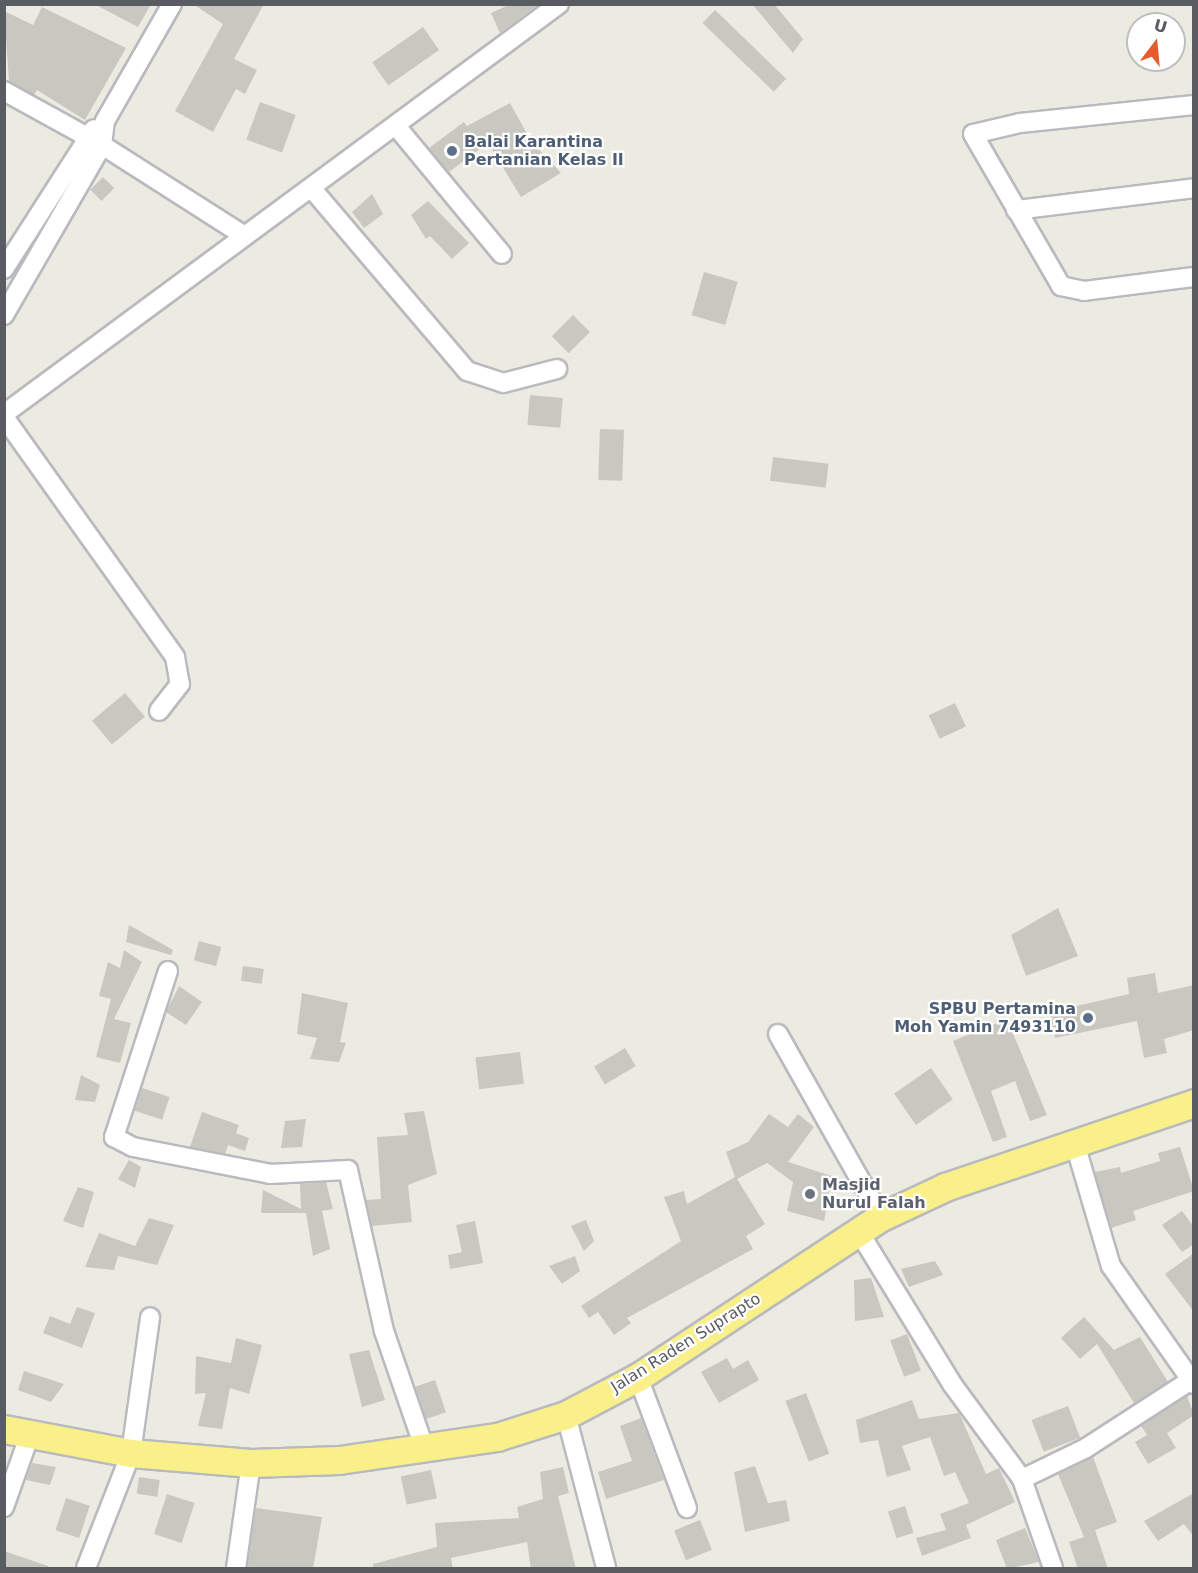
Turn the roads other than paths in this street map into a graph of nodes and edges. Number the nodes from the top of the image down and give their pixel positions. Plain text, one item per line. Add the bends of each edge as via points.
1 (172, 4) edge
2 (559, 4) edge
3 (4, 91) edge
4 (1194, 105) edge
5 (105, 122) junction
6 (396, 126) junction
7 (85, 135) junction
8 (102, 145) junction
9 (1194, 188) edge
10 (314, 190) junction
11 (1016, 210) junction
12 (245, 236) junction
13 (502, 254) dead end
14 (4, 269) edge
15 (1194, 277) edge
16 (4, 315) edge
17 (557, 369) dead end
18 (4, 415) edge
19 (159, 711) dead end
20 (168, 971) dead end
21 (778, 1034) dead end
22 (1194, 1103) edge
23 (1075, 1144) junction
24 (881, 1217) junction
25 (859, 1232) junction
26 (150, 1317) dead end
27 (638, 1377) junction
28 (1192, 1382) edge
29 (566, 1415) junction
30 (17, 1431) edge
31 (425, 1450) junction
32 (131, 1453) junction
33 (250, 1463) junction
34 (1022, 1479) junction
35 (4, 1507) edge
36 (687, 1508) dead end
37 (86, 1569) edge
38 (236, 1569) edge
39 (606, 1569) edge
40 (1053, 1569) edge

1 - 5 street
2 - 6 street
3 - 7 street
4 - 11 street via 974,131 975,144
5 - 7 street
5 - 8 street
6 - 10 street
6 - 13 street
7 - 8 street
7 - 14 street
8 - 12 street
8 - 16 street
9 - 11 street
10 - 12 street
10 - 17 street via 467,371 503,383
11 - 15 street via 1068,290
12 - 18 street
18 - 19 street via 176,657 180,684
20 - 31 street via 114,1137 133,1147 270,1174 348,1170 384,1331
21 - 24 street
22 - 23 highway, Jalan Raden Suprapto
23 - 24 highway, Jalan Raden Suprapto via 945,1187
23 - 28 street via 1111,1266
24 - 25 highway, Jalan Raden Suprapto
25 - 27 highway, Jalan Raden Suprapto
25 - 34 street via 951,1383
26 - 32 street
27 - 29 highway, Jalan Raden Suprapto
27 - 36 street
28 - 34 street via 1086,1448
29 - 31 highway, Jalan Raden Suprapto via 497,1437
29 - 39 street
30 - 32 highway, Jalan Raden Suprapto
30 - 35 street
31 - 33 highway, Jalan Raden Suprapto
32 - 33 highway, Jalan Raden Suprapto
32 - 37 street
33 - 38 street
34 - 40 street

